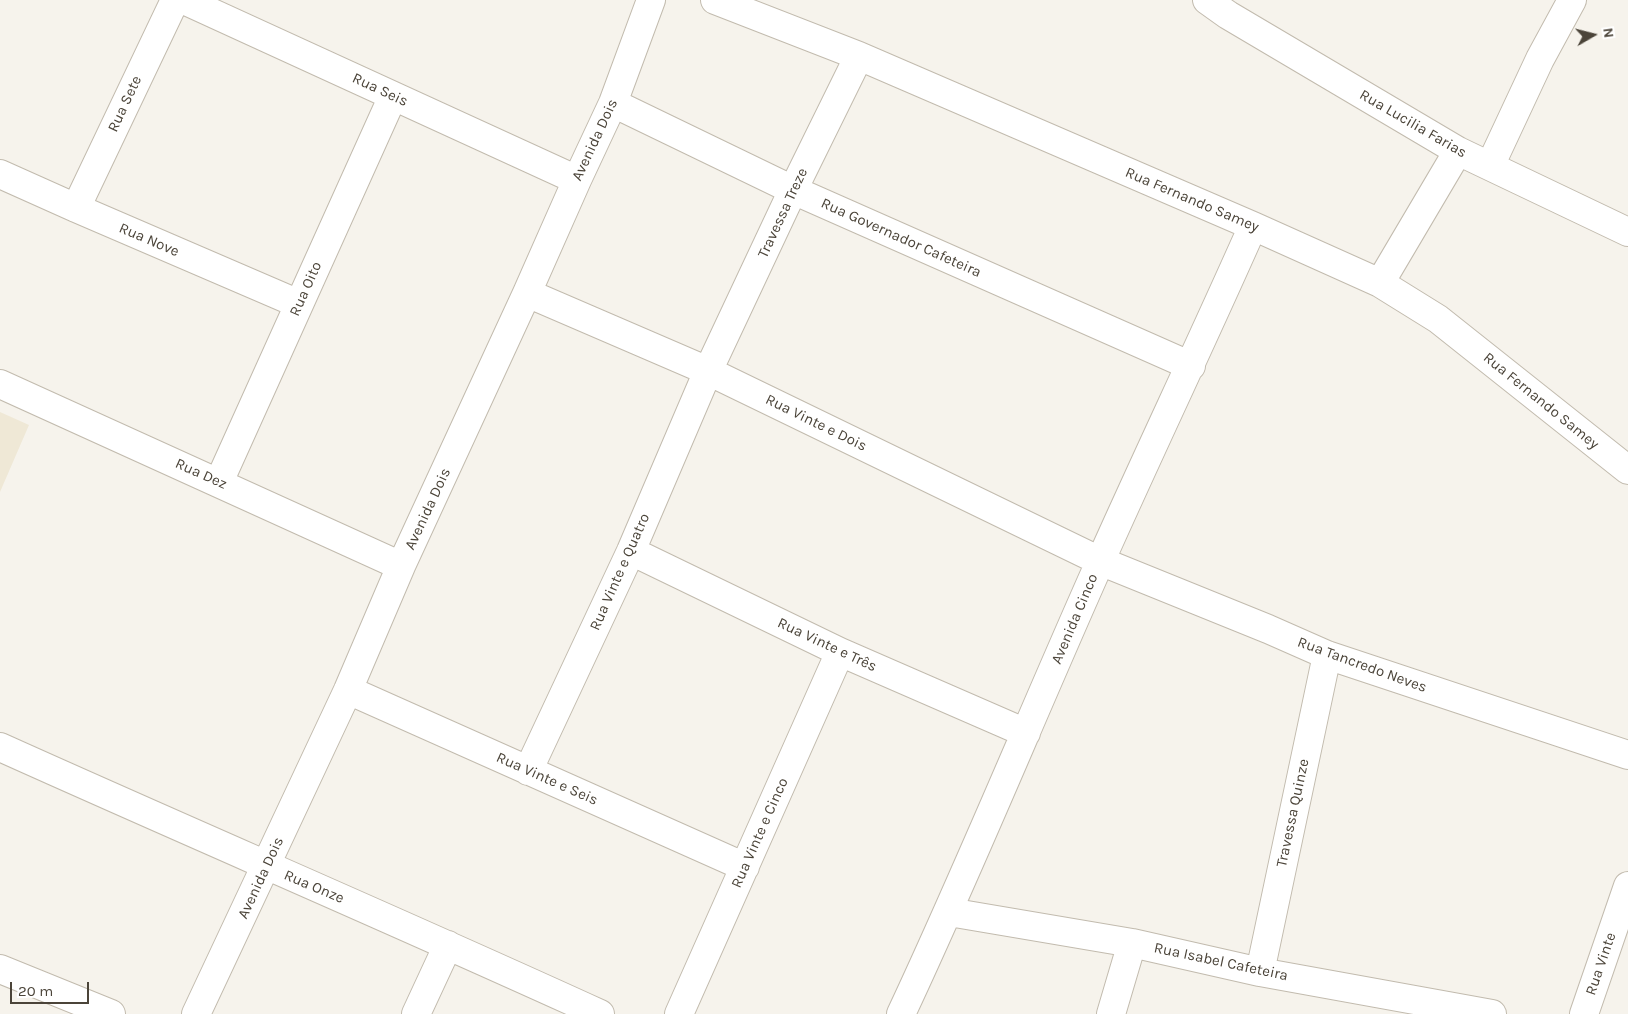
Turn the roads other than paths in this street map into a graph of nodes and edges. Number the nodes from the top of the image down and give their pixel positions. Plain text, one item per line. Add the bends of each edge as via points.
1 (175, 0) edge
2 (184, 0) edge
3 (651, 0) edge
4 (715, 0) edge
5 (1207, 0) edge
6 (1572, 0) edge
7 (859, 56) junction
8 (393, 96) junction
9 (613, 103) junction
10 (1458, 151) junction
11 (1490, 166) junction
12 (0, 174) edge
13 (577, 180) junction
14 (793, 190) junction
15 (76, 208) junction
16 (1253, 226) junction
17 (1628, 232) edge
18 (1380, 283) junction
19 (527, 293) junction
20 (299, 304) junction
21 (1191, 366) junction
22 (708, 371) junction
23 (0, 384) edge
24 (1628, 470) edge
25 (219, 482) junction
26 (630, 552) junction
27 (1100, 561) junction
28 (401, 566) junction
29 (840, 652) junction
30 (1327, 655) junction
31 (348, 690) junction
32 (1026, 733) junction
33 (0, 747) edge
34 (1628, 755) edge
35 (528, 771) junction
36 (266, 866) junction
37 (745, 867) junction
38 (1628, 886) edge
39 (949, 912) junction
40 (1132, 943) junction
41 (448, 945) junction
42 (0, 969) edge
43 (1260, 972) junction
44 (111, 1014) edge
45 (196, 1014) edge
46 (416, 1014) edge
47 (600, 1014) edge
48 (679, 1014) edge
49 (901, 1014) edge
50 (1111, 1014) edge
51 (1492, 1014) edge
52 (1584, 1014) edge

1 - 15 street, Rua Sete
2 - 8 street, Rua Seis
3 - 9 street, Avenida Dois
4 - 7 street, Rua Fernando Samey
5 - 10 street, Rua Lucilia Farias
6 - 11 street via 1540,59
7 - 14 street, Travessa Treze
7 - 16 street, Rua Fernando Samey
8 - 13 street, Rua Seis
8 - 20 street, Rua Oito
9 - 13 street, Avenida Dois
9 - 14 street, Rua Governador Cafeteira
10 - 11 street, Rua Lucilia Farias
10 - 18 street
11 - 17 street, Rua Lucilia Farias
12 - 15 street, Rua Nove
13 - 19 street, Avenida Dois
14 - 21 street, Rua Governador Cafeteira
14 - 22 street, Travessa Treze
15 - 20 street, Rua Nove
16 - 18 street, Rua Fernando Samey
16 - 21 street, Avenida Cinco
18 - 24 street, Rua Fernando Samey via 1438,318
19 - 22 street, Rua Vinte e Dois
19 - 28 street, Avenida Dois
20 - 25 street, Rua Oito
21 - 27 street, Avenida Cinco
22 - 26 street, Rua Vinte e Quatro
22 - 27 street, Rua Vinte e Dois
23 - 25 street, Rua Dez
25 - 28 street, Rua Dez
26 - 29 street, Rua Vinte e Três
26 - 35 street, Rua Vinte e Quatro
27 - 30 street, Rua Tancredo Neves
27 - 32 street, Avenida Cinco
28 - 31 street, Avenida Dois
29 - 32 street, Rua Vinte e Três
29 - 37 street, Rua Vinte e Cinco
30 - 34 street, Rua Tancredo Neves
30 - 43 street, Travessa Quinze
31 - 35 street, Rua Vinte e Seis
31 - 36 street, Avenida Dois
32 - 39 street, Avenida Cinco
33 - 36 street, Rua Onze
35 - 37 street, Rua Vinte e Seis
36 - 41 street, Rua Onze
36 - 45 street, Avenida Dois
37 - 48 street, Rua Vinte e Cinco
38 - 52 street, Rua Vinte
39 - 40 street, Rua Isabel Cafeteira
39 - 49 street, Avenida Cinco
40 - 43 street, Rua Isabel Cafeteira
40 - 50 street
41 - 46 street
41 - 47 street, Rua Onze
42 - 44 street
43 - 51 street, Rua Isabel Cafeteira

